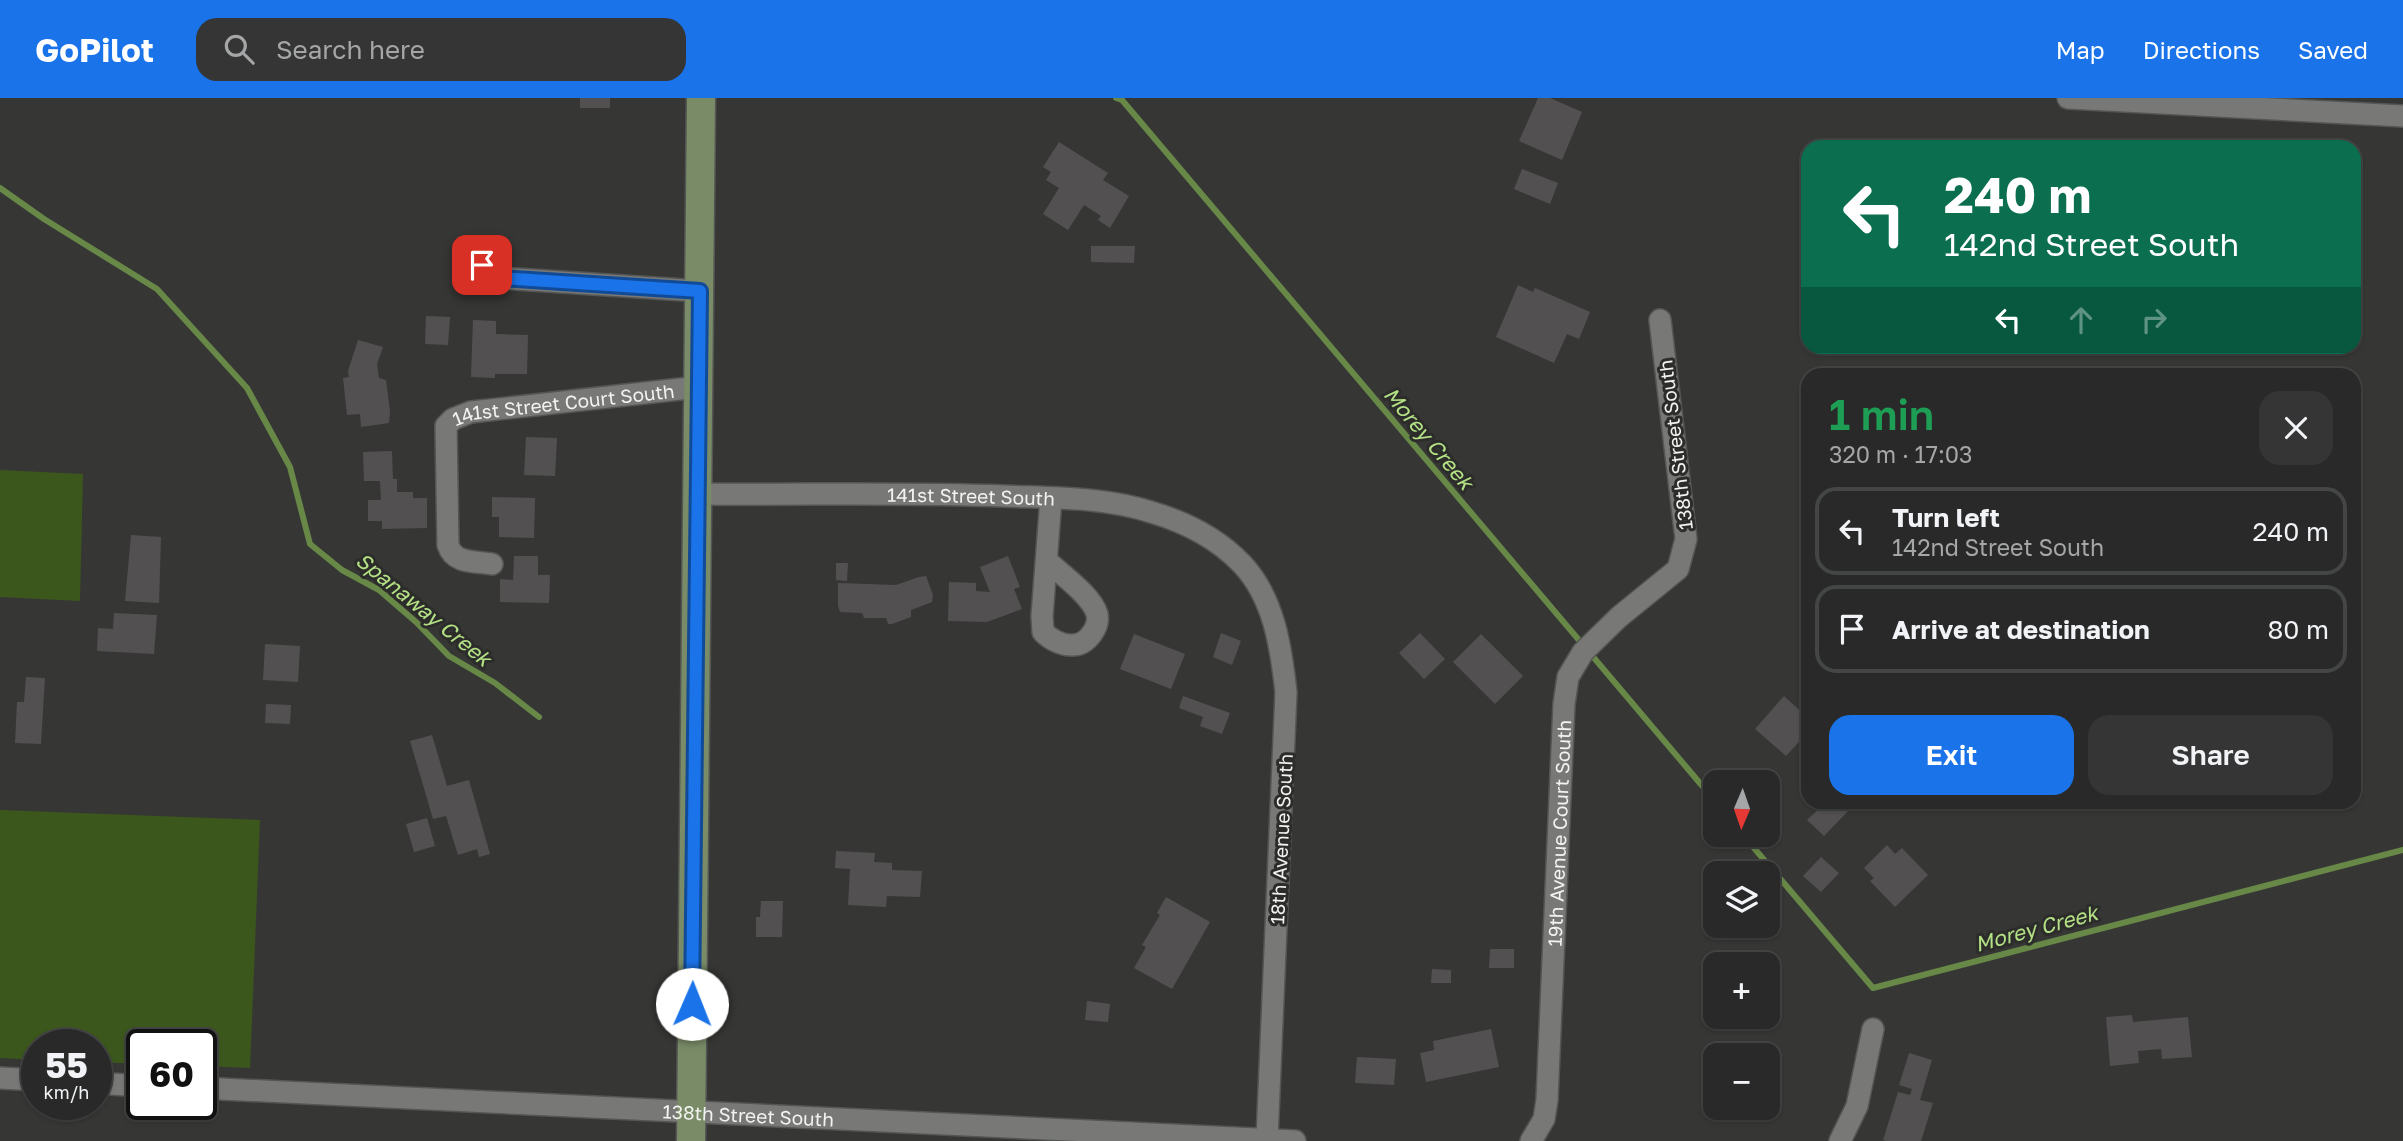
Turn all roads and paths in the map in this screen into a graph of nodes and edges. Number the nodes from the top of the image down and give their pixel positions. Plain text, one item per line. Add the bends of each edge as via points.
1 (701, 98) edge
2 (2068, 98) edge
3 (2403, 116) edge
4 (478, 257) dead end
5 (700, 291) junction
6 (1660, 320) dead end
7 (699, 387) junction
8 (698, 494) junction
9 (1051, 498) junction
10 (1231, 554) joint
11 (1047, 561) dead end
12 (492, 564) dead end
13 (1678, 569) joint
14 (1873, 1029) dead end
15 (0, 1078) edge
16 (21, 1079) edge
17 (217, 1089) edge
18 (691, 1111) junction
19 (1267, 1139) junction
20 (691, 1141) edge
21 (1295, 1141) edge
22 (1531, 1141) edge
23 (1840, 1141) edge

1 - 5 main road
2 - 3 street
4 - 5 street via 501,278
5 - 7 main road
6 - 13 street, 138th Street South via 1686,539
7 - 8 main road
7 - 12 street, 141st Street Court South via 471,412 453,419 446,426 451,554
8 - 9 street, 141st Street South
8 - 18 main road
9 - 10 street, 141st Street South via 1092,500 1151,512 1184,524
9 - 11 street
10 - 19 street, 18th Avenue South via 1253,579 1272,614 1286,692
13 - 22 street, 19th Avenue Court South via 1583,652 1568,677 1547,1100 1545,1119
14 - 23 street via 1857,1106
15 - 16 street
17 - 18 street, 138th Street South
18 - 19 street, 138th Street South
18 - 20 main road
19 - 21 street, 138th Street South

